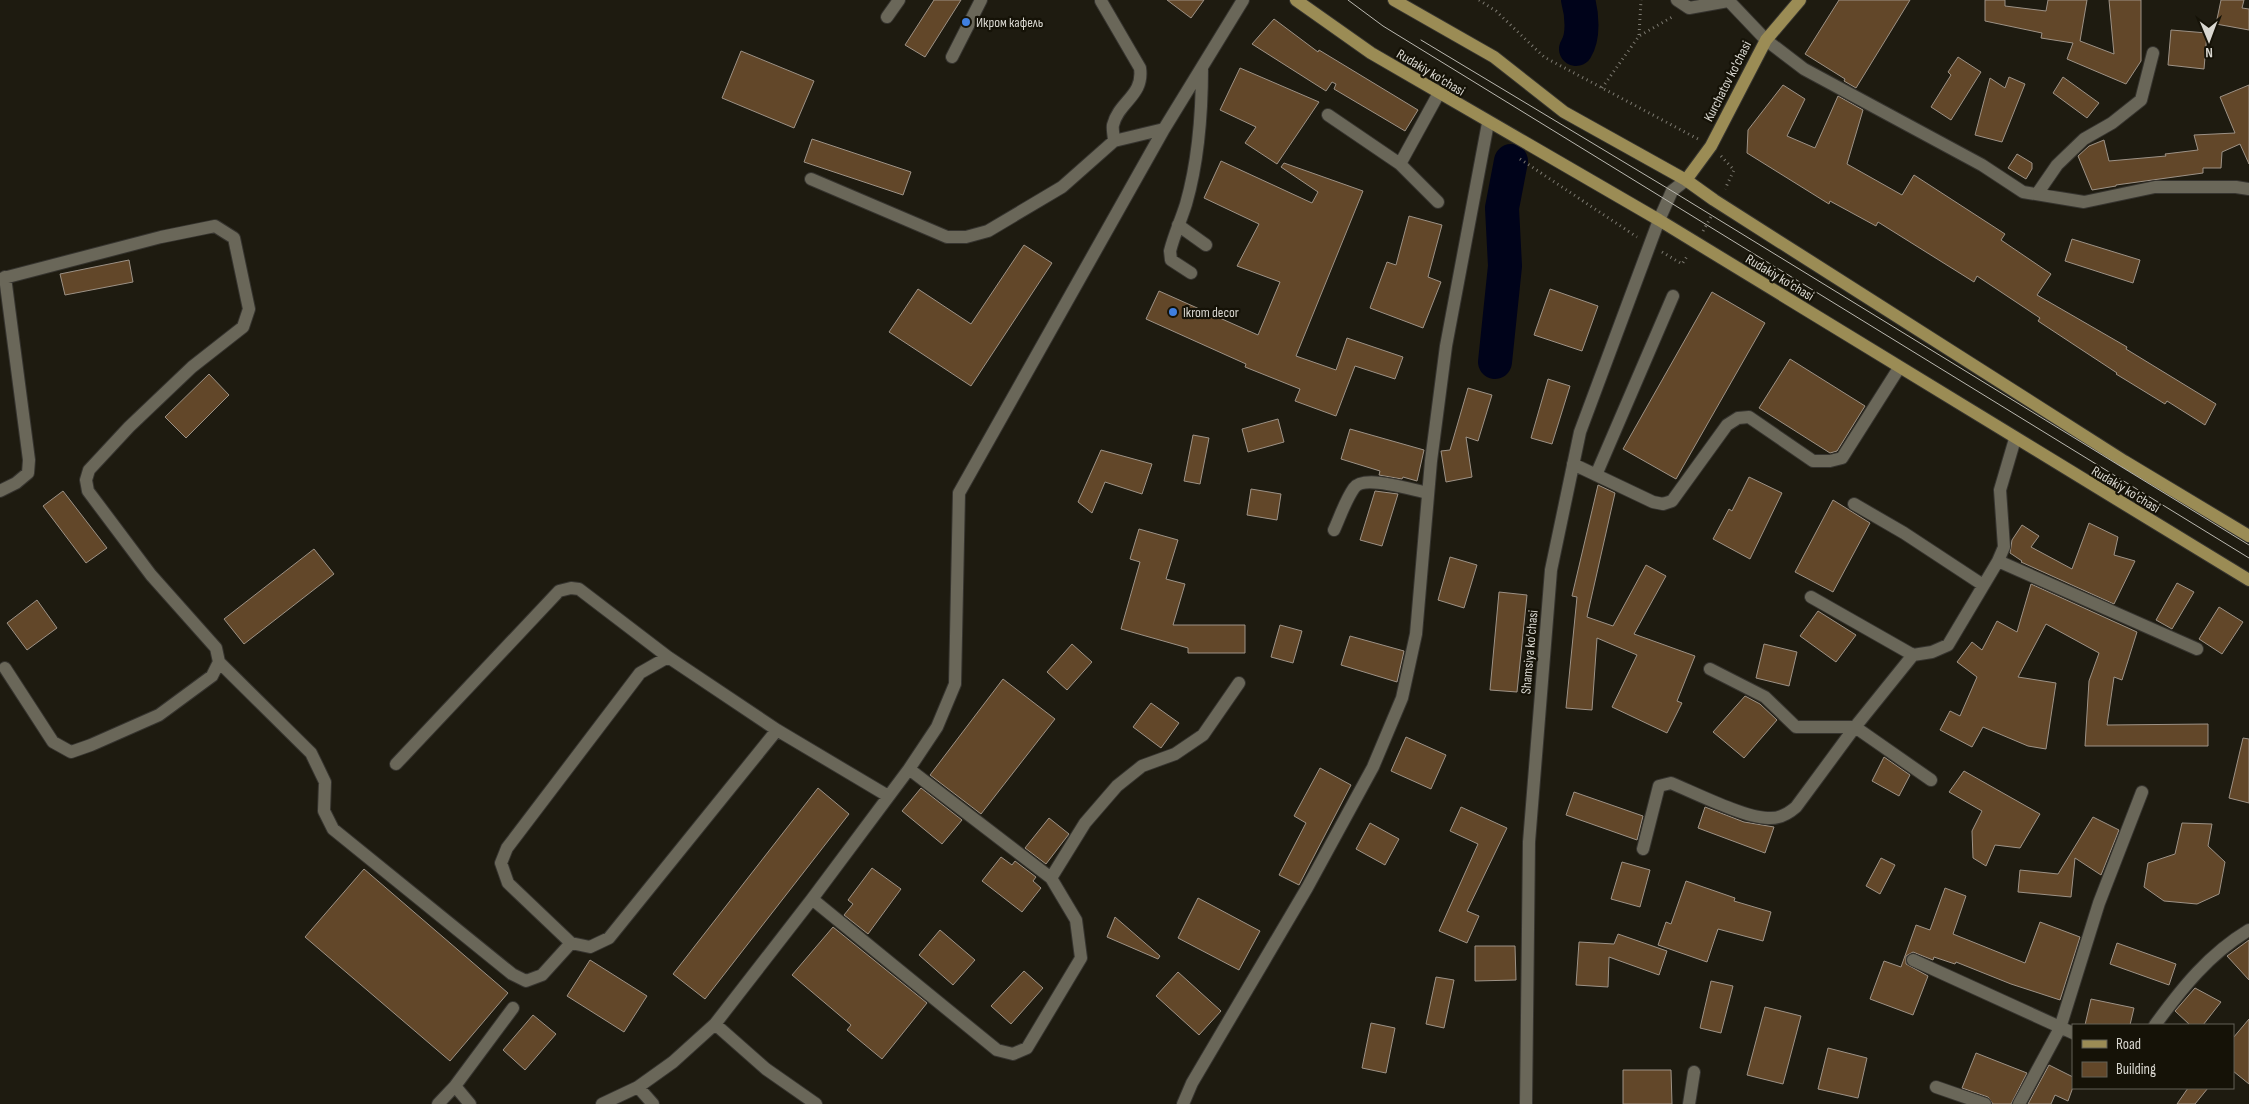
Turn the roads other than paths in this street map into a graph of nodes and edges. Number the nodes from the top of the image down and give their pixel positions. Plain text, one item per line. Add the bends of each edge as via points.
1 (899, 0) edge
2 (981, 0) edge
3 (1243, 0) edge
4 (1296, 0) edge
5 (1394, 0) edge
6 (1678, 0) edge
7 (1800, 0) edge
8 (1728, 1) edge
9 (1101, 2) dead end
10 (888, 17) dead end
11 (1766, 40) junction
12 (2153, 53) dead end
13 (952, 57) dead end
14 (1202, 67) junction
15 (1439, 94) junction
16 (1328, 115) dead end
17 (1488, 123) junction
18 (1164, 129) junction
19 (1114, 141) junction
20 (1400, 164) junction
21 (811, 179) dead end
22 (1686, 180) junction
23 (2249, 189) edge
24 (2036, 194) junction
25 (1438, 202) dead end
26 (1659, 220) junction
27 (1178, 225) junction
28 (1206, 245) dead end
29 (1191, 273) dead end
30 (2, 278) edge
31 (1673, 296) dead end
32 (1899, 368) junction
33 (2016, 439) junction
34 (1573, 464) junction
35 (1596, 474) junction
36 (0, 492) edge
37 (1428, 493) junction
38 (1854, 504) dead end
39 (1334, 530) dead end
40 (2249, 536) edge
41 (1998, 561) junction
42 (2249, 580) edge
43 (1983, 585) junction
44 (1810, 597) dead end
45 (2197, 649) dead end
46 (1913, 655) junction
47 (668, 658) junction
48 (219, 662) junction
49 (5, 668) dead end
50 (1710, 669) dead end
51 (1239, 683) dead end
52 (1855, 727) junction
53 (777, 730) junction
54 (396, 764) dead end
55 (909, 769) junction
56 (1931, 780) dead end
57 (2142, 792) dead end
58 (888, 796) junction
59 (1643, 849) dead end
60 (1051, 878) junction
61 (812, 899) junction
62 (2249, 930) edge
63 (571, 942) junction
64 (1913, 960) dead end
65 (513, 1008) dead end
66 (715, 1024) junction
67 (2156, 1024) edge
68 (2060, 1028) junction
69 (2072, 1033) edge
70 (1694, 1072) dead end
71 (455, 1086) junction
72 (638, 1086) junction
73 (1936, 1087) dead end
74 (438, 1104) edge
75 (470, 1104) edge
76 (602, 1104) edge
77 (653, 1104) edge
78 (816, 1104) edge
79 (1183, 1104) edge
80 (1526, 1104) edge
81 (1689, 1104) edge
82 (1985, 1104) edge
83 (2019, 1104) edge

1 - 10 street
2 - 13 street
3 - 14 street
4 - 15 main road, Rudakiy ko'chasi via 1371,53
5 - 22 main road, Rudakiy ko'chasi via 1494,57 1564,112
6 - 8 street via 1689,8
7 - 11 main road, Kurchatov ko'chasi
8 - 11 street
9 - 19 street via 1140,68 1141,78 1139,87 1118,112 1113,126
11 - 22 main road, Kurchatov ko'chasi via 1711,146
11 - 24 street via 1804,69 1982,165 2024,192
12 - 24 street via 2142,100 2084,139 2057,165
14 - 18 street
14 - 27 street via 1202,117 1186,204
15 - 17 main road, Rudakiy ko'chasi
15 - 20 street
16 - 20 street
17 - 26 main road, Rudakiy ko'chasi
17 - 37 street via 1446,346
18 - 19 street
18 - 55 street via 959,493 955,684 937,727
19 - 21 street via 1062,187 988,232 966,238 947,236
20 - 25 street
22 - 26 street, Shamsiya ko'chasi via 1672,191
22 - 40 main road, Rudakiy ko'chasi via 2108,451
23 - 24 street via 2236,186 2155,187 2084,202
26 - 32 main road, Rudakiy ko'chasi
26 - 34 street, Shamsiya ko'chasi via 1580,432
27 - 28 street
27 - 29 street via 1170,251 1171,260
30 - 36 street via 29,460 28,473
30 - 48 street via 215,226 234,238 249,309 243,327 192,367 129,427 88,470 86,480 88,491 151,575 216,648
31 - 35 street
32 - 33 main road, Rudakiy ko'chasi
32 - 35 street via 1842,458 1813,461 1749,417 1738,418 1727,425 1672,501 1663,504 1653,502
33 - 41 street via 2000,490 2004,546
33 - 42 main road, Rudakiy ko'chasi
34 - 35 street
34 - 80 street, Shamsiya ko'chasi via 1551,570 1529,842
37 - 39 street via 1371,481 1361,482 1354,487
37 - 79 street via 1416,634 1402,698 1373,767
38 - 43 street
41 - 43 street
41 - 45 street
43 - 46 street via 1948,645
44 - 46 street
46 - 52 street
47 - 53 street
47 - 54 street via 579,589 559,591
47 - 63 street via 640,673 507,848 501,863 508,883
48 - 49 street via 212,676 159,715 71,752 53,742
48 - 63 street via 311,753 324,782 324,811 333,829 512,974 526,981 542,975
50 - 52 street via 1765,697 1796,727
51 - 60 street via 1203,735 1175,754 1142,766 1117,786 1085,823
52 - 56 street
52 - 59 street via 1796,807 1786,815 1768,818 1751,815 1672,783 1659,786
53 - 58 street
53 - 63 street via 609,938 590,947
55 - 58 street
55 - 60 street
57 - 68 street via 2099,903
58 - 61 street
60 - 61 street via 1076,920 1081,958 1027,1048 1013,1054 997,1050
61 - 66 street
62 - 67 street via 2215,953 2190,979
64 - 68 street
65 - 71 street
66 - 72 street via 673,1062
66 - 78 street via 766,1069
68 - 69 street
68 - 83 street
70 - 81 street
71 - 74 street
71 - 75 street
72 - 76 street
72 - 77 street
73 - 82 street

